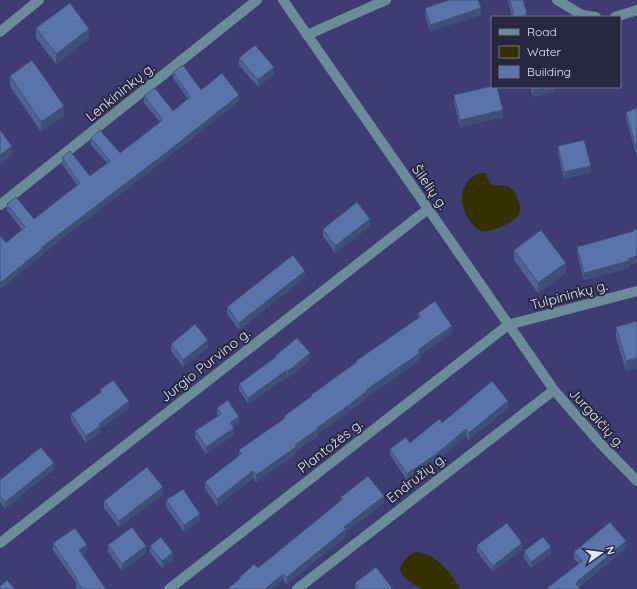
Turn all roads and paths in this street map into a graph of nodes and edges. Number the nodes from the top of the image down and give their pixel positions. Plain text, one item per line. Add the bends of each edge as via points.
1 (39, 0) edge
2 (257, 0) edge
3 (283, 0) edge
4 (386, 0) edge
5 (557, 0) edge
6 (637, 10) edge
7 (589, 16) edge
8 (618, 16) edge
9 (0, 32) edge
10 (308, 35) junction
11 (0, 205) edge
12 (428, 209) junction
13 (637, 291) edge
14 (508, 325) junction
15 (554, 390) junction
16 (637, 481) edge
17 (0, 543) edge
18 (169, 589) edge
19 (296, 589) edge

1 - 9 street
2 - 11 street, Lenkininkų g.
3 - 10 street, Šilelių g.
4 - 10 street
5 - 7 street via 582,15
6 - 8 street
10 - 12 street, Šilelių g.
12 - 14 street, Šilelių g.
12 - 17 street, Jurgio Purvino g.
13 - 14 street, Tulpininkų g.
14 - 15 street, Šilelių g.
14 - 18 street, Plantožės g.
15 - 16 street, Jurgaičių g.
15 - 19 street, Endružių g.

